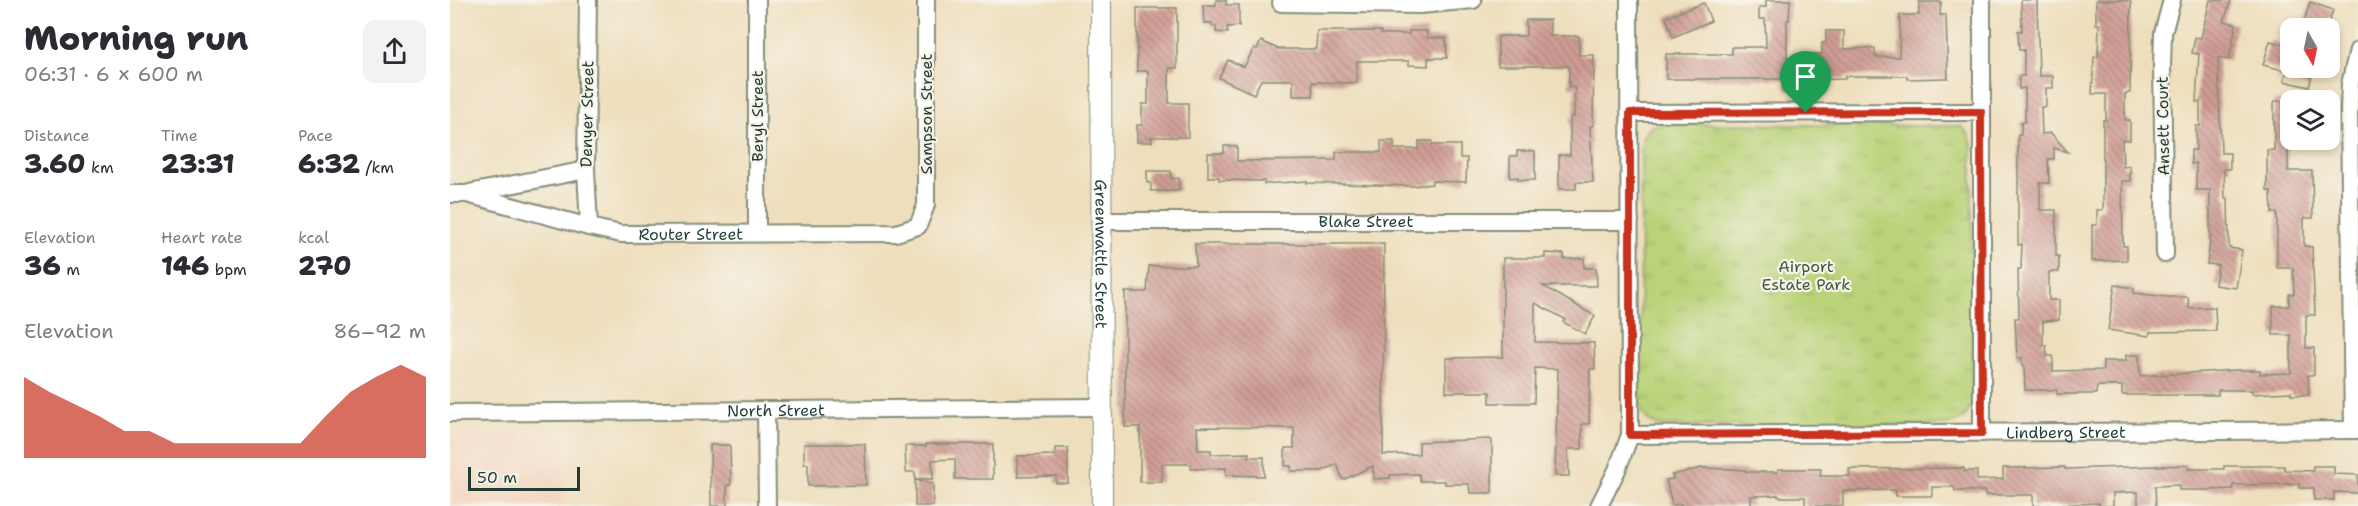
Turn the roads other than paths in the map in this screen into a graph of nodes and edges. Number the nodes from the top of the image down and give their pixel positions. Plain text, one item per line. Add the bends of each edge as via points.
1 (588, 0) edge
2 (758, 0) edge
3 (926, 0) edge
4 (1101, 0) edge
5 (1473, 0) edge
6 (1629, 0) edge
7 (1982, 0) edge
8 (2172, 0) edge
9 (1281, 3) dead end
10 (2358, 50) edge
11 (1981, 112) junction
12 (1630, 113) junction
13 (586, 170) junction
14 (458, 194) edge
15 (1102, 220) junction
16 (1630, 221) junction
17 (918, 226) joint
18 (589, 227) junction
19 (757, 233) junction
20 (2165, 254) dead end
21 (1100, 407) junction
22 (766, 410) junction
23 (450, 413) edge
24 (2355, 430) edge
25 (1982, 433) junction
26 (1630, 435) junction
27 (767, 506) edge
28 (1102, 506) edge
29 (1599, 506) edge

1 - 13 street, Denyer Street
2 - 19 street, Beryl Street
3 - 17 street, Sampson Street via 926,205
4 - 15 main road, Greenwattle Street
5 - 9 street via 1420,5
6 - 12 street
7 - 11 street
8 - 20 street, Ansett Court via 2163,33 2162,66
10 - 24 street via 2349,109
11 - 12 street
11 - 25 street
12 - 16 street
13 - 14 street, Router Street
13 - 18 street, Denyer Street
14 - 18 street, Router Street
15 - 16 street, Blake Street
15 - 21 main road, Greenwattle Street
16 - 26 street
17 - 19 street, Router Street via 896,233
18 - 19 street, Router Street via 621,234
21 - 22 street, North Street
21 - 28 main road, Greenwattle Street
22 - 23 street, North Street
22 - 27 street
24 - 25 street, Lindberg Street
25 - 26 street, Lindberg Street
26 - 29 street

